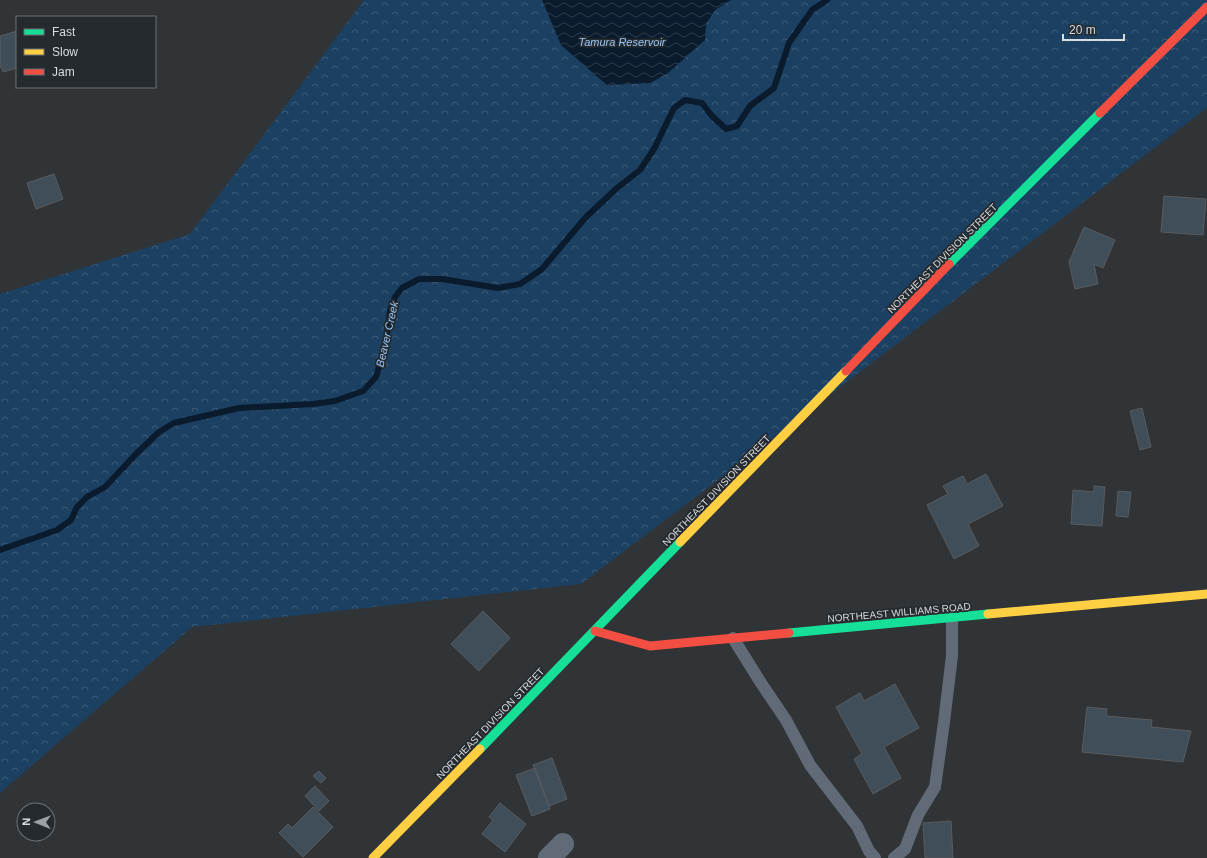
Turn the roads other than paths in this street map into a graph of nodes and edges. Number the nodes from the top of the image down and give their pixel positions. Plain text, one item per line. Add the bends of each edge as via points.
1 (1207, 7) edge
2 (1207, 594) edge
3 (952, 618) junction
4 (595, 631) junction
5 (734, 638) junction
6 (373, 858) edge
7 (875, 858) edge
8 (894, 858) edge

1 - 4 street, NORTHEAST DIVISION STREET via 932,282
2 - 3 street, NORTHEAST WILLIAMS ROAD
3 - 5 street, NORTHEAST WILLIAMS ROAD
3 - 8 lane via 952,656 935,786 918,815 905,849
4 - 5 street, NORTHEAST WILLIAMS ROAD via 650,646
4 - 6 street, NORTHEAST DIVISION STREET
5 - 7 lane via 786,720 810,765 857,826

